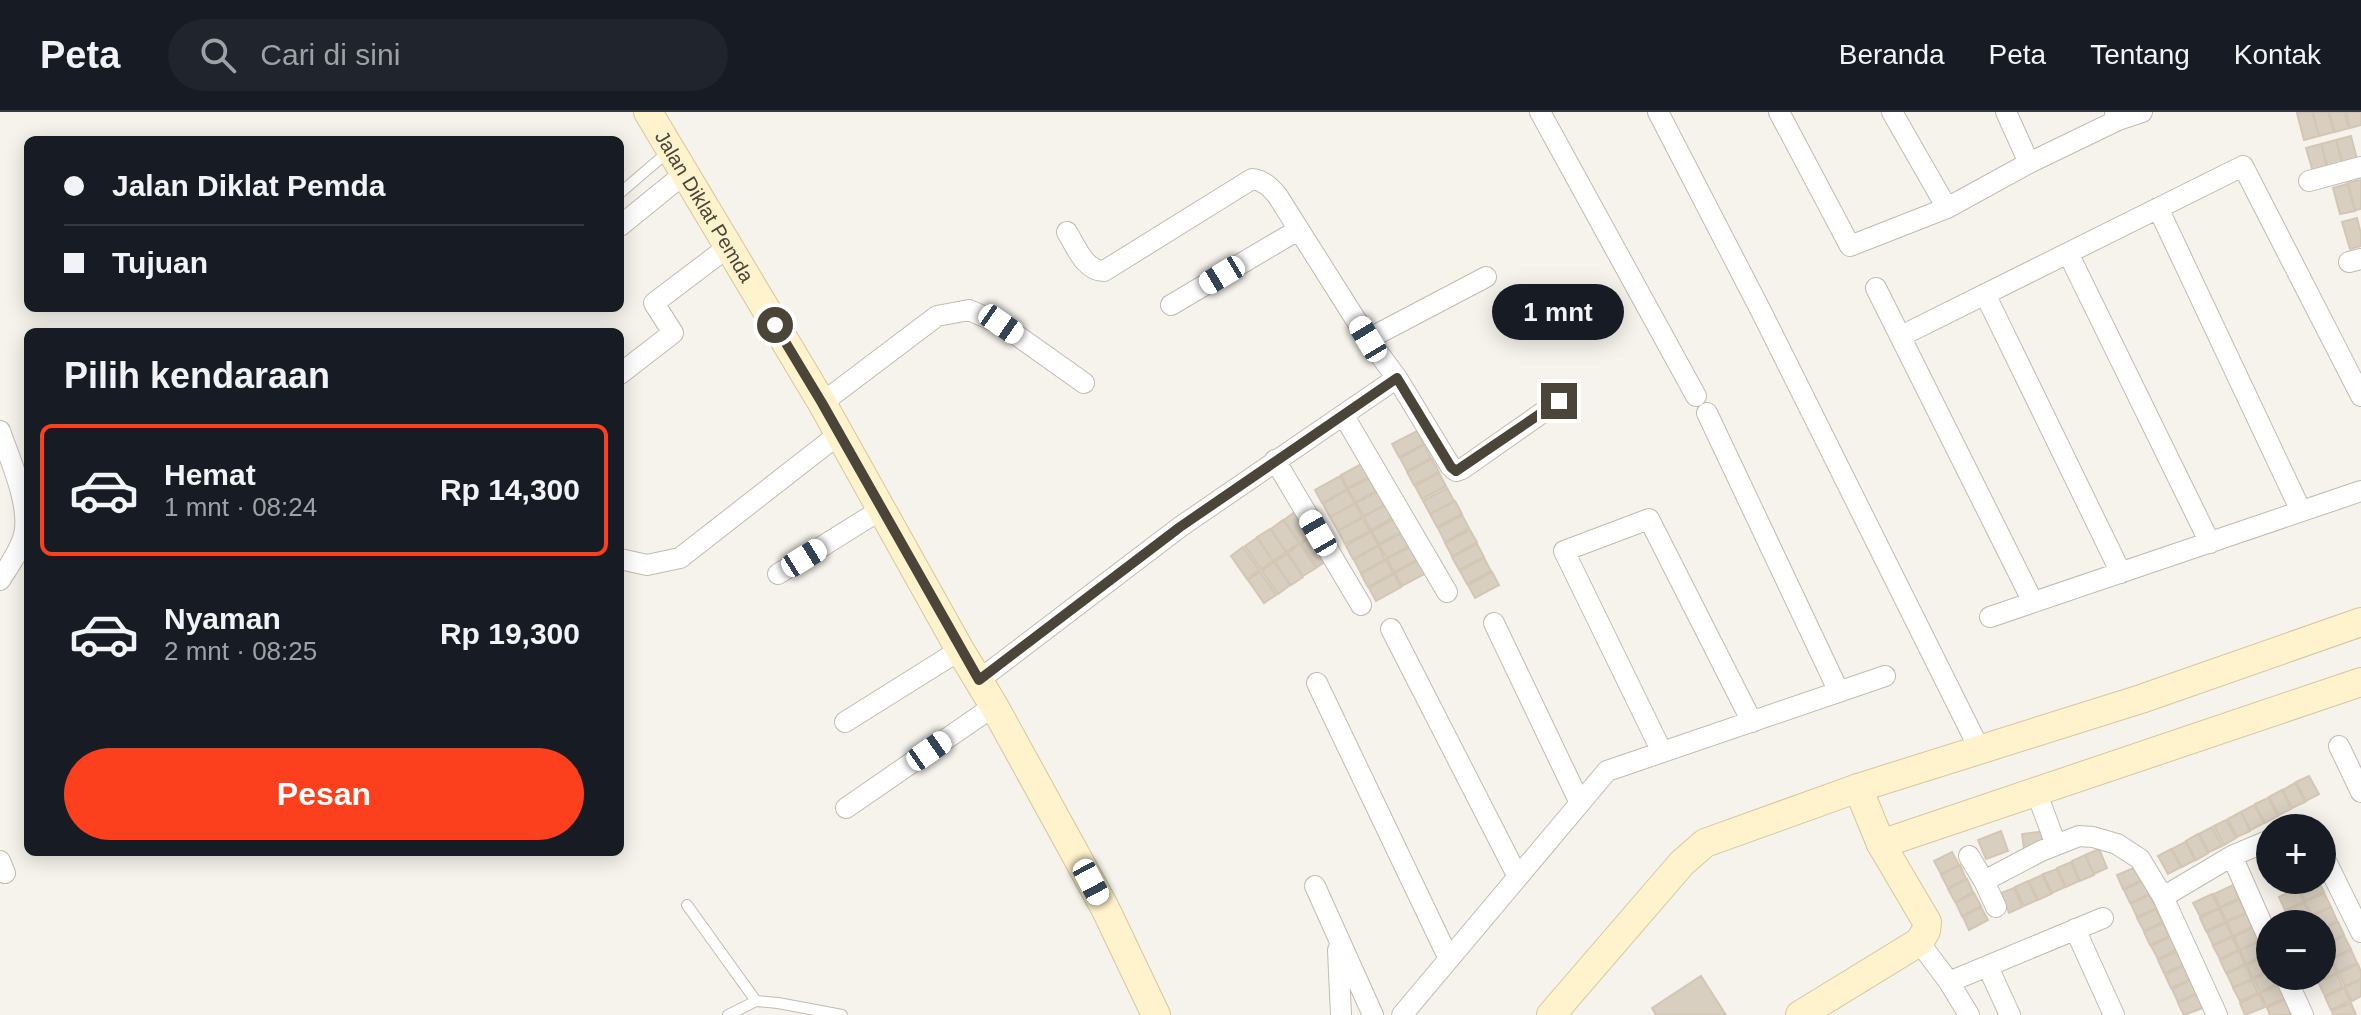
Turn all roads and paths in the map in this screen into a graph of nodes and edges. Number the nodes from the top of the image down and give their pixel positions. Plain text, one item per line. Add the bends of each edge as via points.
1 (648, 112) edge
2 (1540, 112) edge
3 (1658, 112) edge
4 (1779, 112) edge
5 (1892, 112) edge
6 (2006, 112) edge
7 (2142, 112) edge
8 (2117, 116) edge
9 (676, 162) junction
10 (2029, 163) junction
11 (2361, 167) edge
12 (2309, 181) dead end
13 (624, 191) edge
14 (1947, 208) junction
15 (2158, 208) junction
16 (624, 221) edge
17 (1298, 230) junction
18 (1067, 232) dead end
19 (728, 247) junction
20 (2068, 253) junction
21 (1486, 277) dead end
22 (1876, 288) dead end
23 (1985, 294) junction
24 (1171, 305) dead end
25 (1901, 336) junction
26 (1368, 339) junction
27 (624, 371) edge
28 (1397, 378) junction
29 (1084, 383) dead end
30 (2361, 396) edge
31 (1559, 401) dead end
32 (822, 403) junction
33 (1344, 416) junction
34 (0, 431) edge
35 (839, 434) junction
36 (1275, 460) junction
37 (2361, 491) edge
38 (882, 509) junction
39 (24, 511) edge
40 (2301, 511) junction
41 (24, 536) edge
42 (2210, 543) junction
43 (624, 560) edge
44 (2121, 573) junction
45 (778, 574) dead end
46 (0, 580) edge
47 (1447, 592) dead end
48 (2033, 602) junction
49 (1361, 605) dead end
50 (1990, 617) dead end
51 (2361, 622) edge
52 (1494, 623) dead end
53 (1391, 629) dead end
54 (960, 650) junction
55 (1885, 676) dead end
56 (979, 680) junction
57 (2361, 682) edge
58 (1317, 683) dead end
59 (1839, 692) junction
60 (994, 706) junction
61 (845, 722) dead end
62 (1752, 722) junction
63 (2339, 746) dead end
64 (1980, 750) junction
65 (1662, 752) junction
66 (2360, 790) edge
67 (2036, 791) junction
68 (1861, 794) junction
69 (1580, 803) junction
70 (846, 808) dead end
71 (1879, 839) junction
72 (2056, 845) junction
73 (2256, 846) edge
74 (1969, 856) dead end
75 (2232, 856) junction
76 (1518, 877) junction
77 (1984, 881) junction
78 (2336, 881) edge
79 (1315, 886) dead end
80 (2163, 897) junction
81 (687, 905) dead end
82 (1996, 907) dead end
83 (2256, 910) edge
84 (2103, 918) dead end
85 (2075, 929) junction
86 (2361, 932) edge
87 (1338, 938) junction
88 (1919, 942) junction
89 (1449, 959) junction
90 (1988, 967) junction
91 (1949, 982) junction
92 (2291, 990) edge
93 (756, 1001) junction
94 (2002, 1012) edge
95 (728, 1015) edge
96 (842, 1015) edge
97 (1156, 1015) edge
98 (1341, 1015) edge
99 (1373, 1015) edge
100 (1402, 1015) edge
101 (1551, 1015) edge
102 (1800, 1015) edge
103 (1969, 1015) edge
104 (2114, 1015) edge
105 (2217, 1015) edge
106 (2303, 1015) edge

1 - 9 street, Jalan Diklat Pemda
2 - 59 street via 1702,404
3 - 64 street
4 - 14 street via 1850,246
5 - 14 street
6 - 10 street
7 - 8 street
8 - 10 street
9 - 13 lane
9 - 16 street
9 - 19 street, Jalan Diklat Pemda
10 - 14 street
11 - 12 street
15 - 20 street
15 - 30 street via 2243,166
15 - 40 street
17 - 18 street via 1269,186 1252,179 1104,271 1090,268
17 - 24 street
17 - 26 street
19 - 27 street via 654,303 673,333
19 - 32 street, Jalan Diklat Pemda
20 - 23 street
20 - 42 street
21 - 26 street
22 - 25 street
23 - 25 street
23 - 44 street
25 - 48 street
26 - 28 street
28 - 31 street via 1456,471
28 - 33 street
29 - 32 street via 1001,324 969,310 937,316
32 - 35 street, Jalan Diklat Pemda
33 - 36 street
33 - 47 street
34 - 39 street
35 - 38 street, Jalan Diklat Pemda
35 - 43 street via 680,558 647,565
36 - 49 street
36 - 56 street
37 - 40 street
38 - 45 street
38 - 54 street, Jalan Diklat Pemda
40 - 42 street
41 - 46 street
42 - 44 street
44 - 48 street
48 - 50 street
51 - 64 street
52 - 69 street
53 - 76 street
54 - 56 street, Jalan Diklat Pemda
54 - 61 street
55 - 59 street
56 - 60 street, Jalan Diklat Pemda
57 - 67 street
58 - 89 street
59 - 62 street
60 - 70 street
60 - 97 street, Jalan Diklat Pemda via 1105,908
62 - 65 street
62 - 65 street via 1649,519 1564,551
63 - 66 street
64 - 68 street
65 - 69 street via 1607,771
67 - 71 street
67 - 72 street
68 - 71 street
68 - 101 street via 1705,843
69 - 76 street
71 - 88 street via 1927,922
72 - 77 street
72 - 80 street via 2079,836 2117,844 2140,859
73 - 75 street
74 - 77 street
75 - 80 street
75 - 83 street
76 - 89 street
77 - 82 street
78 - 86 street
79 - 87 street
80 - 105 street
81 - 93 lane
84 - 85 street
85 - 90 street
85 - 104 street
87 - 98 street
87 - 99 street
88 - 91 street
88 - 102 street
89 - 100 street
90 - 91 street
90 - 94 street
91 - 103 street
92 - 106 street
93 - 95 lane
93 - 96 lane

